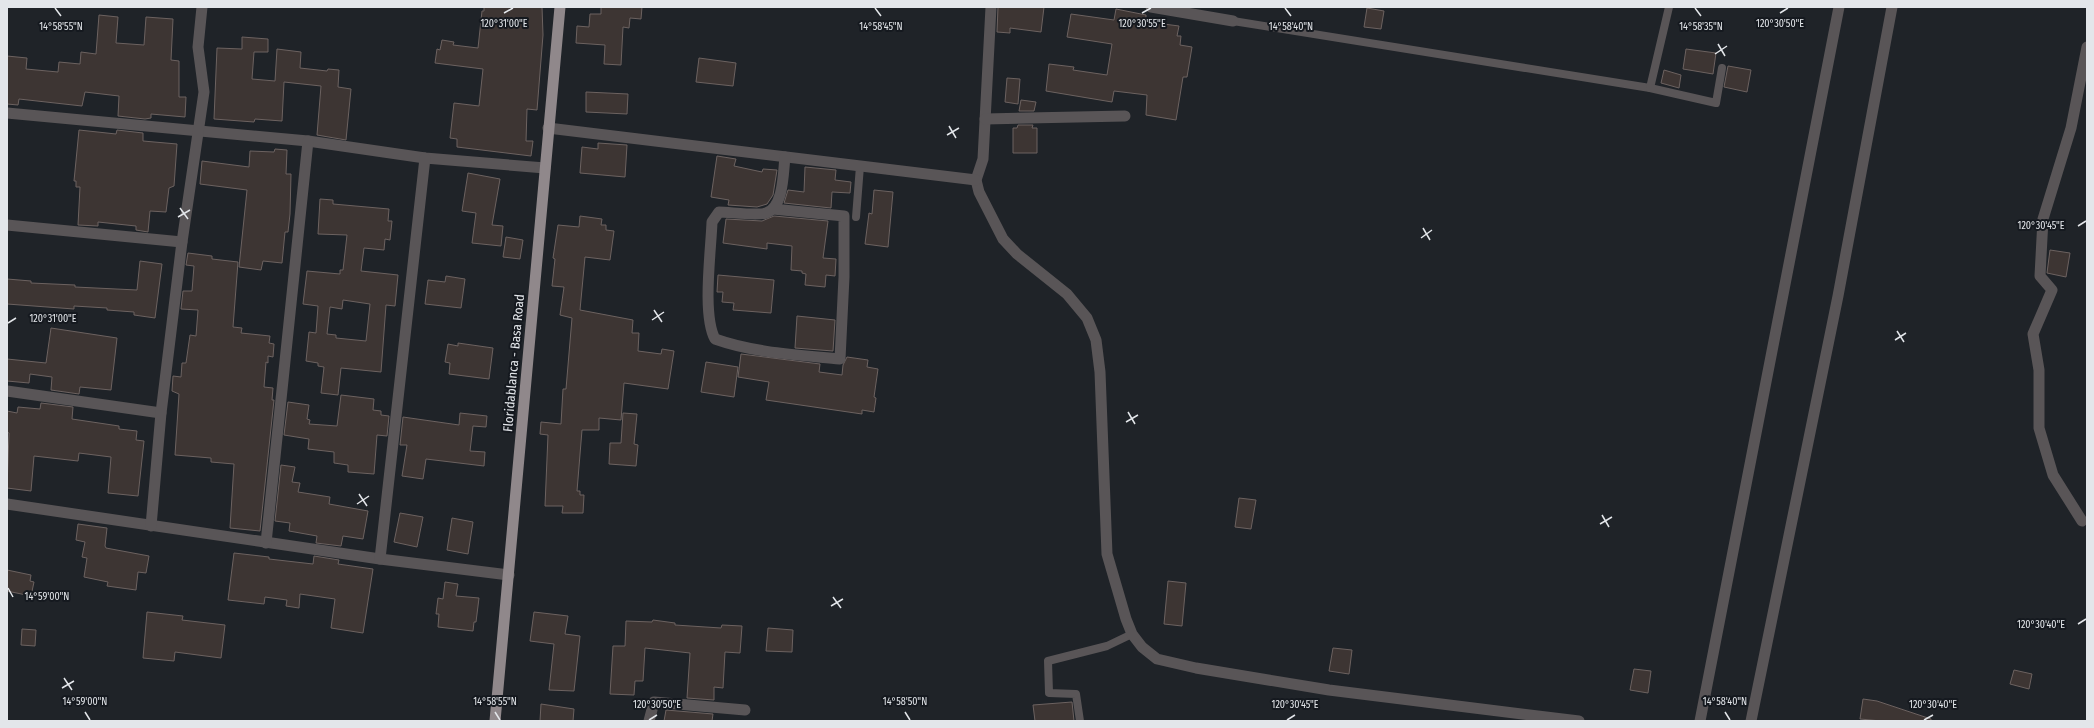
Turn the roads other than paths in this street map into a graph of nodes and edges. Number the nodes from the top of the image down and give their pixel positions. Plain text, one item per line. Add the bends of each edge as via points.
1 (202, 7) edge
2 (560, 7) edge
3 (991, 7) edge
4 (1151, 7) edge
5 (1669, 7) edge
6 (1839, 7) edge
7 (1892, 7) edge
8 (1233, 21) joint
9 (2087, 47) edge
10 (1722, 68) dead end
11 (1650, 88) junction
12 (7, 113) edge
13 (1125, 116) dead end
14 (985, 119) junction
15 (548, 128) junction
16 (197, 131) junction
17 (308, 141) junction
18 (425, 158) junction
19 (785, 158) junction
20 (860, 166) junction
21 (545, 168) junction
22 (976, 180) junction
23 (773, 209) junction
24 (856, 217) dead end
25 (7, 225) edge
26 (182, 242) junction
27 (7, 391) edge
28 (162, 413) junction
29 (7, 504) edge
30 (2082, 521) dead end
31 (151, 526) junction
32 (266, 543) junction
33 (380, 559) junction
34 (509, 575) junction
35 (1132, 634) junction
36 (745, 710) dead end
37 (495, 721) edge
38 (649, 721) edge
39 (1080, 721) edge
40 (1579, 721) edge
41 (1700, 721) edge
42 (1751, 721) edge

1 - 16 street via 198,47 204,92
2 - 15 main road, Floridablanca - Basa Road
3 - 14 street
4 - 8 street
5 - 11 lane
6 - 41 street
7 - 42 street via 1838,296
8 - 11 lane
9 - 30 street via 2071,128 2043,219 2040,276 2052,290 2033,334 2039,370 2039,428 2053,475
10 - 11 lane via 1716,103
12 - 16 street
13 - 14 street
14 - 22 street via 983,159
15 - 19 street
15 - 21 main road, Floridablanca - Basa Road
16 - 17 street
16 - 26 street
17 - 18 street
17 - 32 street
18 - 21 street
18 - 33 street
19 - 20 street
19 - 23 street via 782,193
20 - 22 street
20 - 24 lane
21 - 34 main road, Floridablanca - Basa Road
22 - 35 street via 979,192 1003,239 1017,254 1067,294 1087,318 1096,340 1100,372 1108,554 1117,594
23 - 23 street via 844,216 840,359 784,354 729,344 715,339 710,330 708,309 712,222 720,212 765,213
25 - 26 street
26 - 28 street
27 - 28 street
28 - 31 street
29 - 31 street
31 - 32 street
32 - 33 street
33 - 34 street
34 - 37 main road, Floridablanca - Basa Road
35 - 39 lane via 1107,646 1048,661 1049,693 1076,694
35 - 40 street via 1142,647 1157,659 1196,668 1329,690
36 - 38 street via 654,702

